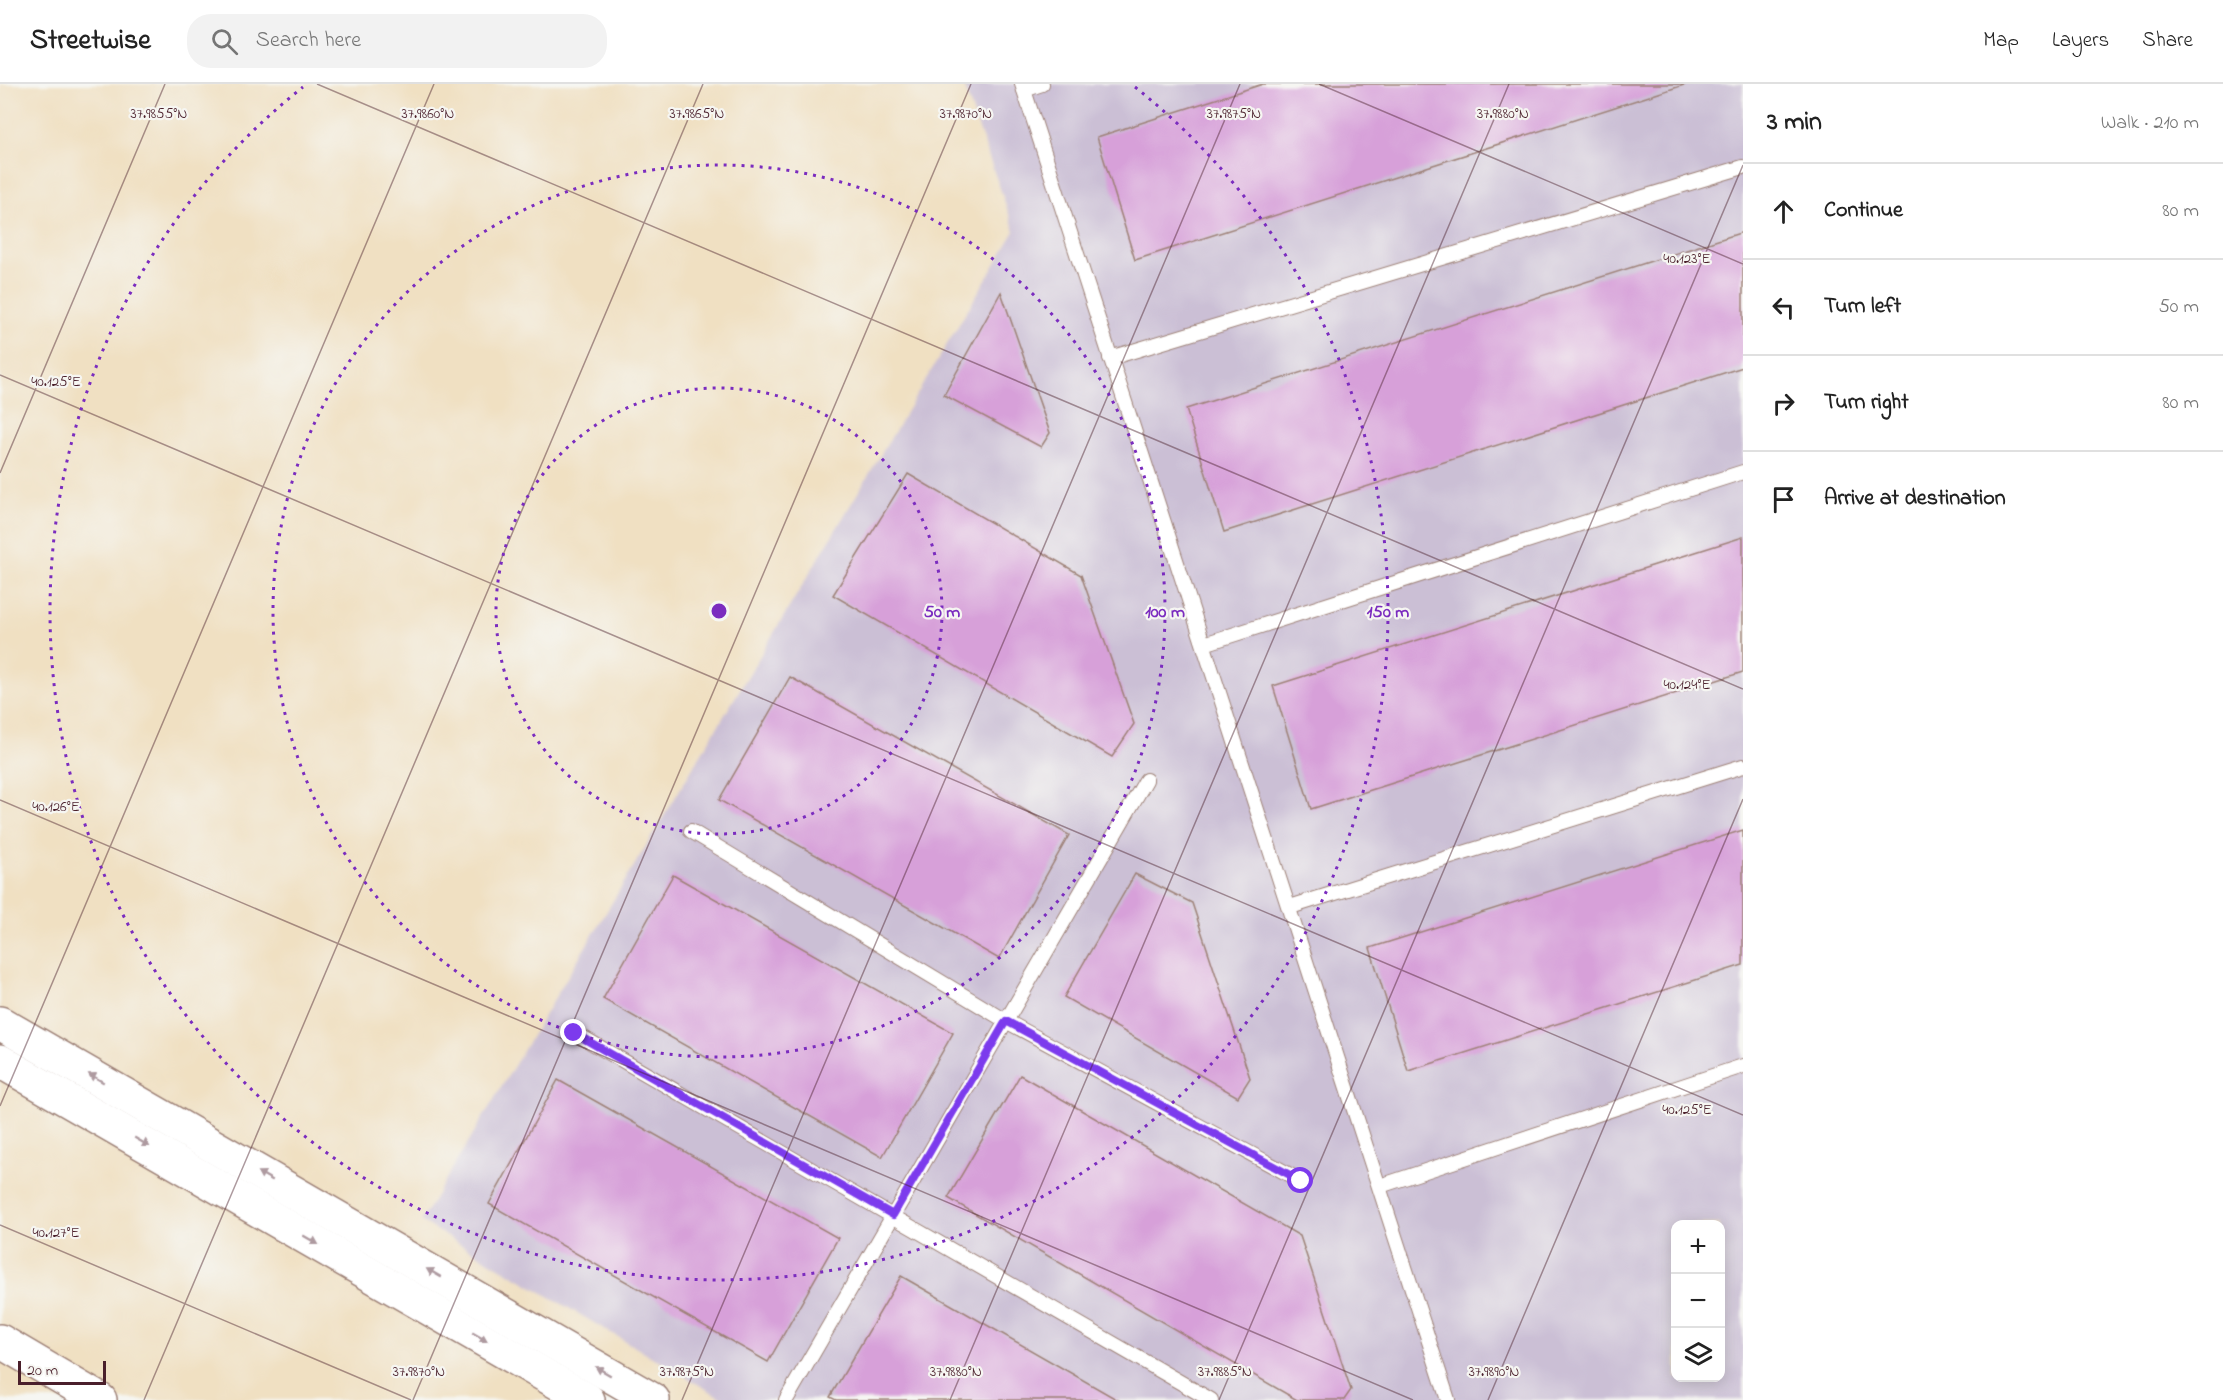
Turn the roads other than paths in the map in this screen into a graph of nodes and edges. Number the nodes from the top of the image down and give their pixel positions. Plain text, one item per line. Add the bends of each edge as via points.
1 (1042, 84) edge
2 (1023, 87) edge
3 (1743, 167) edge
4 (1110, 358) junction
5 (1743, 472) edge
6 (1204, 644) junction
7 (1743, 766) edge
8 (1146, 780) dead end
9 (691, 831) dead end
10 (1290, 907) junction
11 (1006, 1021) junction
12 (0, 1023) edge
13 (574, 1033) dead end
14 (0, 1061) edge
15 (1743, 1066) edge
16 (1301, 1181) dead end
17 (1380, 1186) junction
18 (893, 1215) junction
19 (0, 1341) edge
20 (100, 1400) edge
21 (588, 1400) edge
22 (653, 1400) edge
23 (786, 1400) edge
24 (1211, 1400) edge
25 (1448, 1400) edge

1 - 2 lane
2 - 4 lane
3 - 4 lane
4 - 6 lane
5 - 6 lane
6 - 10 lane
7 - 10 lane
8 - 11 lane
9 - 11 lane
10 - 17 lane
11 - 16 lane
11 - 18 lane
22 -> 12 main road
13 - 18 lane
14 -> 21 main road
15 - 17 lane
17 - 25 lane
18 - 23 lane
18 - 24 lane
19 - 20 main road

